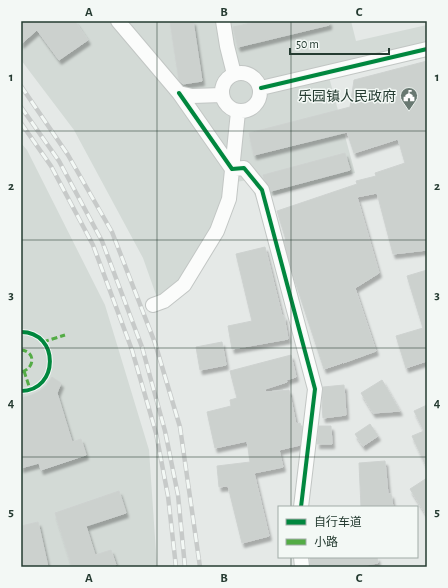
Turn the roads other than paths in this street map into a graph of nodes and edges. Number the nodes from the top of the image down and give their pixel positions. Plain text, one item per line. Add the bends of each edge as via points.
1 (118, 21) edge
2 (223, 21) edge
3 (427, 49) edge
4 (234, 74) junction
5 (261, 88) junction
6 (179, 93) junction
7 (222, 95) junction
8 (238, 112) junction
9 (232, 170) junction
10 (153, 305) dead end
11 (301, 506) edge

1 - 6 street
2 - 4 street
3 - 5 street
4 - 5 street via 248,74 254,77
4 - 7 street via 224,83
5 - 8 street via 261,95 255,106
6 - 7 street via 192,96
6 - 9 street
7 - 8 street via 227,106
8 - 9 street
9 - 10 street via 229,199 217,231 184,285 164,301
9 - 11 street via 244,168 262,190 315,389

